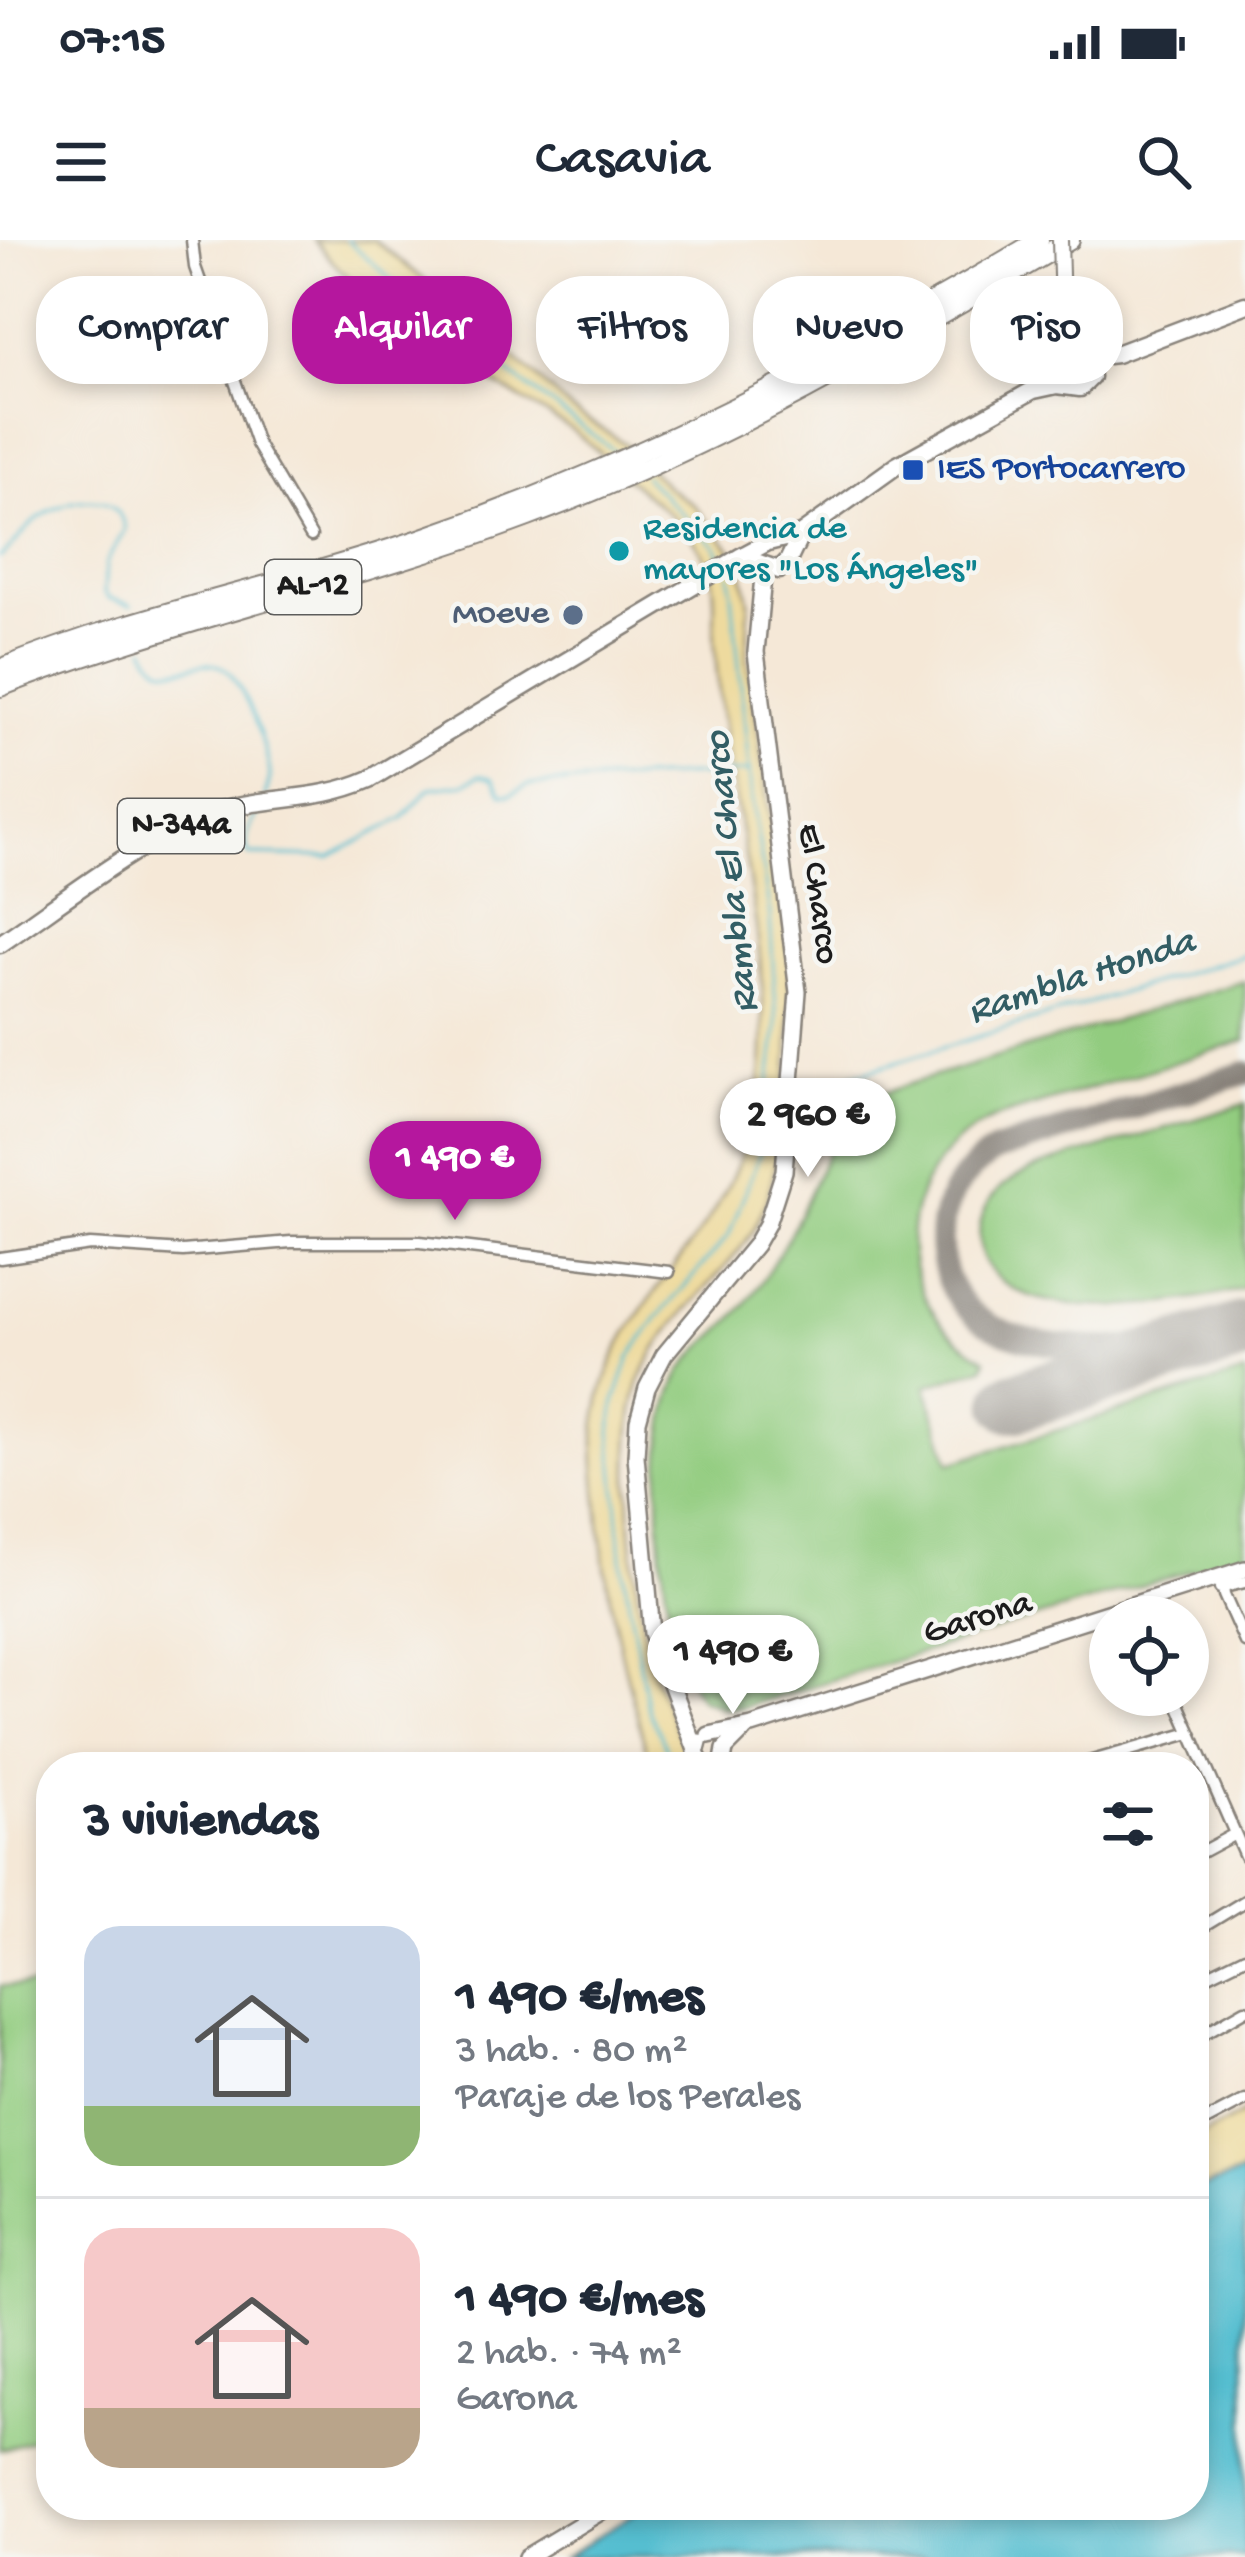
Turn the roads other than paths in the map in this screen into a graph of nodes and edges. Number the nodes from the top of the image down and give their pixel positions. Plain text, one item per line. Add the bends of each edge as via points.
1 (192, 240) edge
2 (1039, 240) edge
3 (1060, 240) edge
4 (1070, 240) edge
5 (1061, 276) edge
6 (1245, 305) edge
7 (1123, 351) edge
8 (1044, 384) edge
9 (645, 459) junction
10 (617, 472) junction
11 (311, 536) dead end
12 (773, 557) junction
13 (0, 669) edge
14 (0, 687) edge
15 (0, 944) edge
16 (0, 1258) edge
17 (669, 1272) dead end
18 (1245, 1569) edge
19 (1245, 1582) edge
20 (1223, 1583) junction
21 (1168, 1596) edge
22 (1089, 1624) edge
23 (1245, 1642) edge
24 (1183, 1716) edge
25 (752, 1726) junction
26 (1190, 1733) junction
27 (703, 1749) edge
28 (722, 1752) edge
29 (726, 1752) edge
30 (1124, 1752) edge
31 (1199, 1752) edge
32 (1209, 1774) edge
33 (1235, 1834) junction
34 (1209, 1848) edge
35 (1245, 1856) edge
36 (1245, 1901) edge
37 (1209, 1923) edge
38 (1245, 1957) edge
39 (1209, 1975) edge
40 (1245, 2011) edge
41 (1209, 2031) edge
42 (1245, 2100) edge
43 (1209, 2119) edge
44 (588, 2520) edge
45 (526, 2557) edge

1 - 11 street via 257,444
2 - 9 highway, AL-12
3 - 5 street, bridge
4 - 9 highway, AL-12 via 878,352
6 - 7 main road
8 - 12 main road via 896,466
9 - 10 highway, AL-12
10 - 13 highway, AL-12
10 - 14 highway, AL-12 via 531,516 415,557 132,638
12 - 15 main road, N-344a via 740,557 370,779 194,820
12 - 27 main road, El Charco via 756,638 798,971 784,1171 755,1245 664,1354 638,1421 649,1618 683,1722
16 - 17 street via 90,1245 184,1251 420,1242
18 - 20 main road, Garona
19 - 20 street
20 - 21 main road, Garona
20 - 23 street
22 - 25 main road, Garona
24 - 26 street
25 - 27 main road, Garona
25 - 29 main road
26 - 30 street
26 - 31 street
27 - 28 main road, El Charco via 721,1739
32 - 33 street
33 - 34 street
33 - 35 street
36 - 37 street
38 - 39 street
40 - 41 street
42 - 43 street
44 - 45 main road

